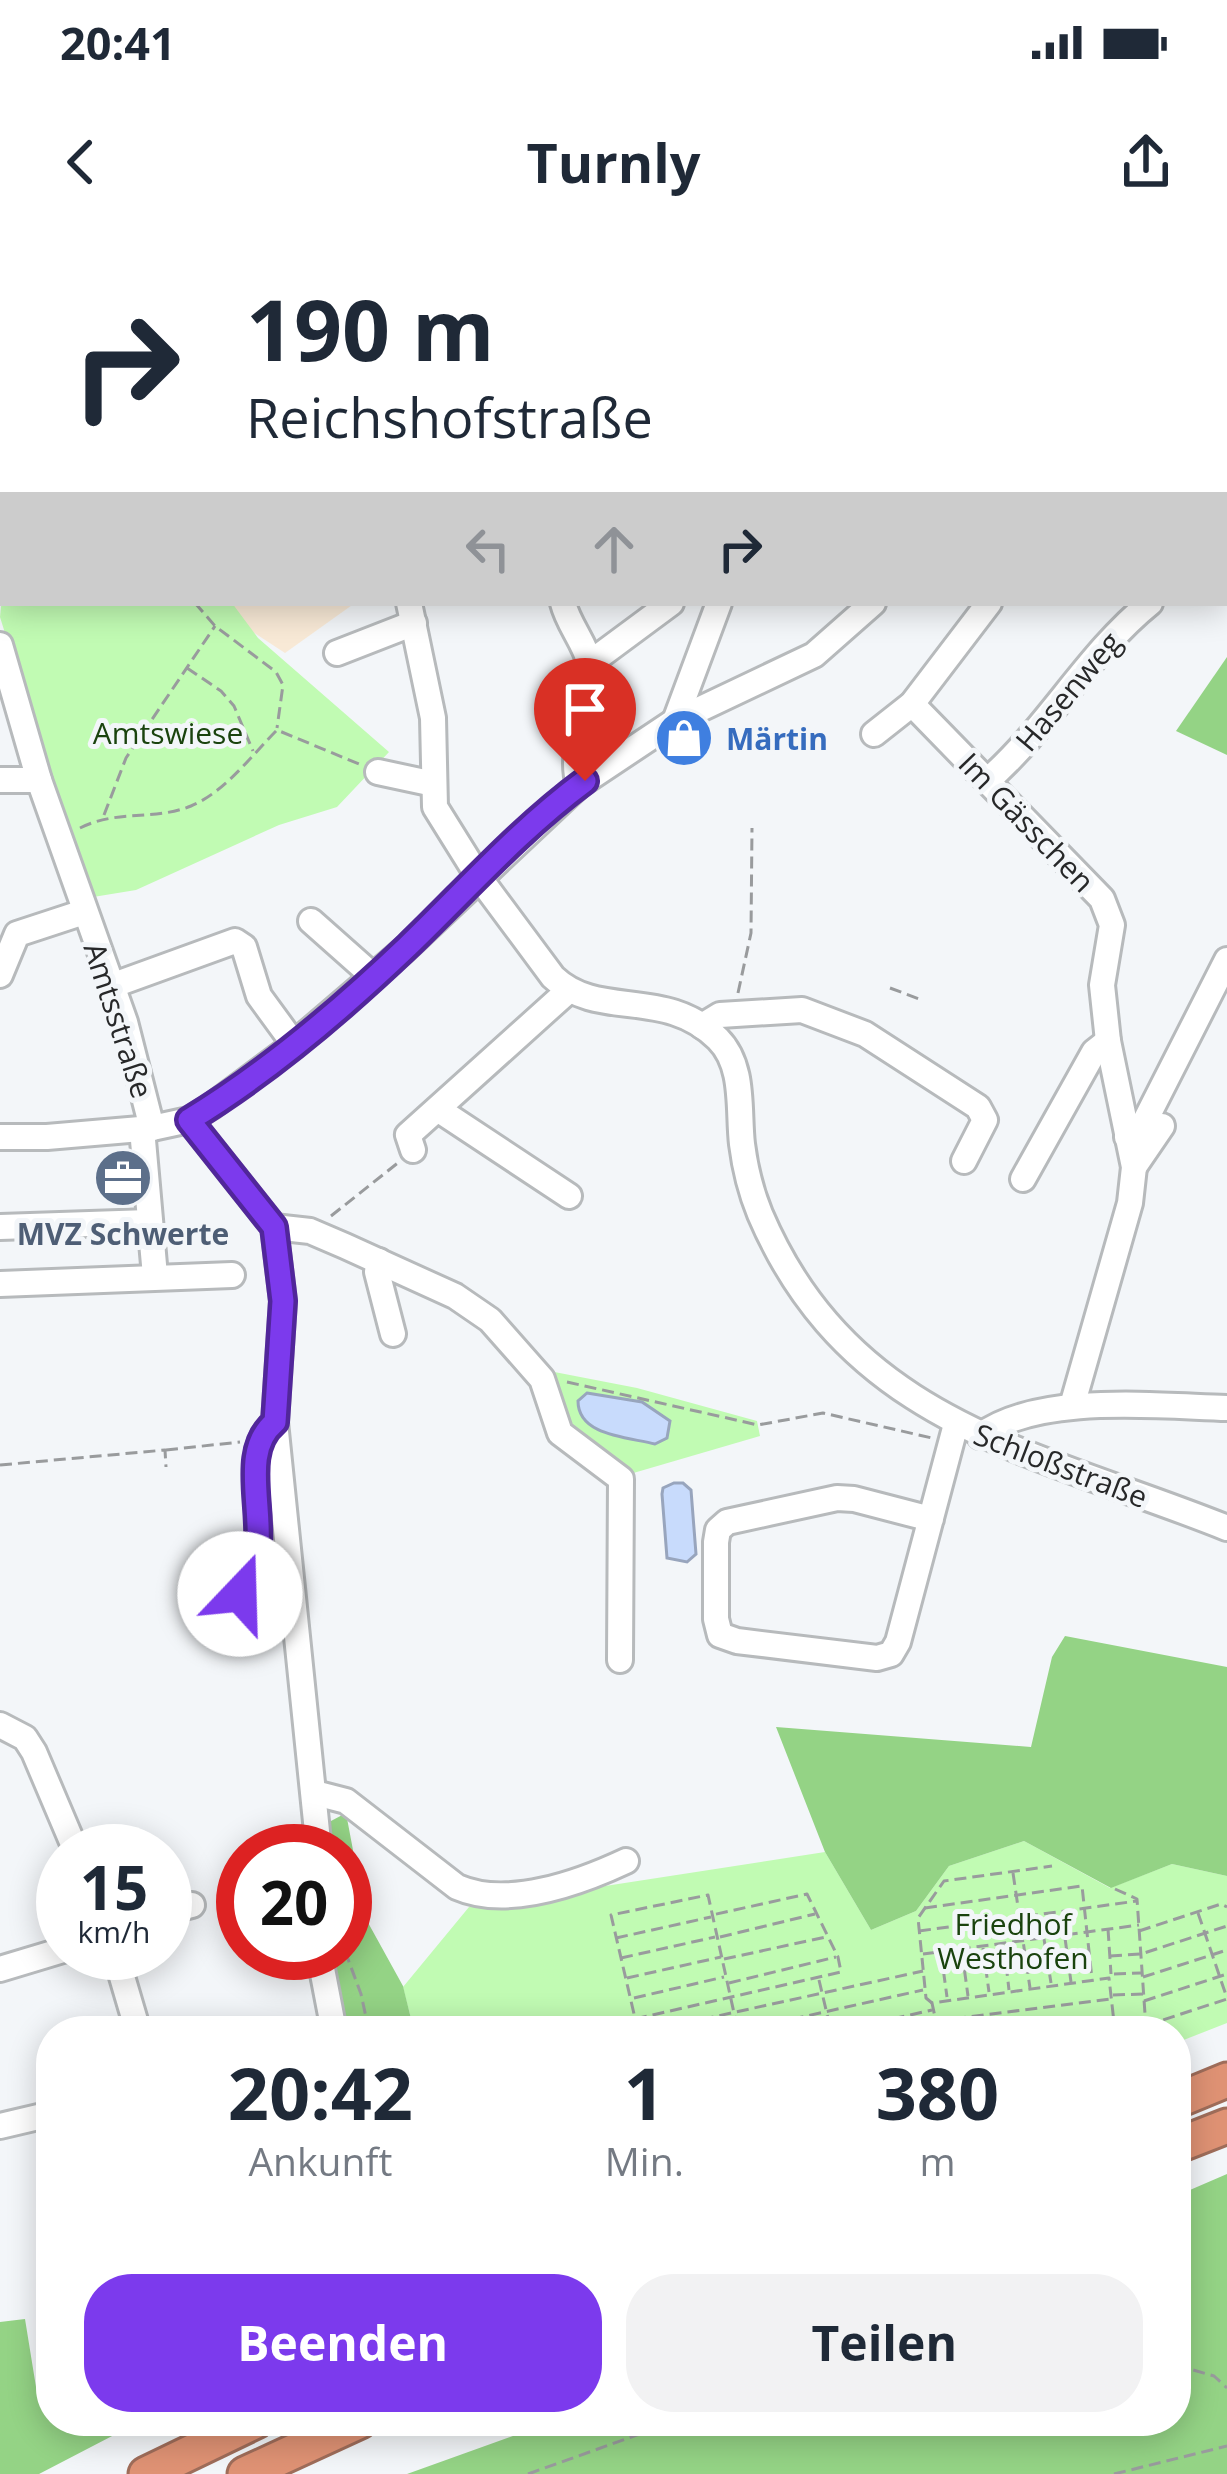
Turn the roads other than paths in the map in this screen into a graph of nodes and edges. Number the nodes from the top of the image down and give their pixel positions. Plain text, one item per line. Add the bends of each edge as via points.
1 (564, 606) edge
2 (667, 606) edge
3 (718, 606) edge
4 (870, 606) edge
5 (987, 606) edge
6 (1146, 606) edge
7 (411, 613) edge
8 (0, 645) edge
9 (337, 653) dead end
10 (590, 663) junction
11 (912, 704) junction
12 (675, 722) junction
13 (874, 734) dead end
14 (378, 772) road end
15 (0, 780) edge
16 (39, 780) junction
17 (987, 781) junction
18 (434, 784) junction
19 (579, 785) junction
20 (478, 876) junction
21 (84, 912) junction
22 (311, 921) dead end
23 (1227, 960) edge
24 (0, 975) edge
25 (373, 976) junction
26 (111, 986) junction
27 (568, 991) junction
28 (702, 1026) junction
29 (1108, 1040) junction
30 (294, 1044) junction
31 (439, 1110) junction
32 (189, 1120) junction
33 (1162, 1126) dead end
34 (147, 1129) junction
35 (0, 1137) edge
36 (1127, 1137) junction
37 (413, 1150) road end
38 (964, 1161) dead end
39 (1134, 1167) junction
40 (1023, 1179) dead end
41 (569, 1196) dead end
42 (149, 1222) junction
43 (0, 1227) edge
44 (274, 1227) junction
45 (379, 1261) junction
46 (232, 1275) dead end
47 (154, 1276) junction
48 (0, 1284) edge
49 (393, 1334) dead end
50 (1072, 1406) junction
51 (1227, 1408) edge
52 (268, 1432) junction
53 (962, 1434) junction
54 (932, 1519) junction
55 (1227, 1528) edge
56 (226, 1598) dead end
57 (620, 1660) dead end
58 (0, 1725) edge
59 (315, 1793) junction
60 (65, 1824) edge
61 (317, 1824) edge
62 (626, 1861) dead end
63 (36, 1958) edge
64 (0, 1969) edge
65 (123, 1980) edge
66 (324, 1980) edge
67 (134, 2016) edge
68 (331, 2016) edge
69 (1227, 2080) edge
70 (1191, 2095) edge
71 (36, 2118) edge
72 (0, 2126) edge
73 (1227, 2126) edge
74 (1191, 2140) edge
75 (225, 2436) edge
76 (328, 2436) edge
77 (146, 2474) edge
78 (245, 2474) edge

1 - 10 street
2 - 10 street
3 - 12 street
4 - 12 street via 814,655
5 - 11 street
6 - 17 street, Hasenweg
7 - 9 street
7 - 18 street via 433,718
8 - 16 street, Amtsstraße
10 - 19 street via 574,749
11 - 13 street
11 - 17 street, Im Gässchen
12 - 19 street
14 - 18 street
15 - 16 street
16 - 21 street, Amtsstraße
17 - 29 street, Im Gässchen via 1110,913 1102,985
18 - 20 street via 435,807
19 - 20 street
20 - 25 street
20 - 27 street
21 - 24 street, Amtsstraße via 17,934
21 - 26 street, Amtsstraße
22 - 25 street
23 - 36 street via 1142,1126
25 - 30 street
26 - 30 street via 236,940 259,996
26 - 34 street, Amtsstraße
27 - 28 street via 649,1004
27 - 31 street
28 - 38 street via 710,1018 788,1009 865,1034 978,1107 985,1120
28 - 53 street, Schloßstraße via 734,1067 748,1175 788,1267 881,1377
29 - 36 street, Im Gässchen
29 - 40 street
30 - 32 street
31 - 37 street via 408,1136
31 - 41 street
32 - 34 street
32 - 44 street
33 - 39 street, Im Gässchen
34 - 35 street
34 - 42 street, Amtsstraße
36 - 39 street, Im Gässchen
39 - 50 street, Im Gässchen
42 - 43 street
42 - 47 street, Amtsstraße
44 - 45 street via 310,1231
44 - 52 street via 283,1301
45 - 49 street
45 - 57 street via 490,1320 542,1379 560,1433 621,1478
46 - 47 street
47 - 48 street
50 - 51 street
50 - 53 street
52 - 56 street via 257,1460 261,1550 254,1579
52 - 59 street
53 - 54 street
53 - 55 street, Schloßstraße
54 - 54 street via 891,1654 720,1635 716,1542 727,1522 837,1498
58 - 60 street via 25,1738
59 - 61 street
59 - 62 street via 346,1801 472,1894 578,1883
63 - 64 street
65 - 67 street
66 - 68 street
69 - 70 highway
71 - 72 street
73 - 74 highway
75 - 77 highway
76 - 78 highway

